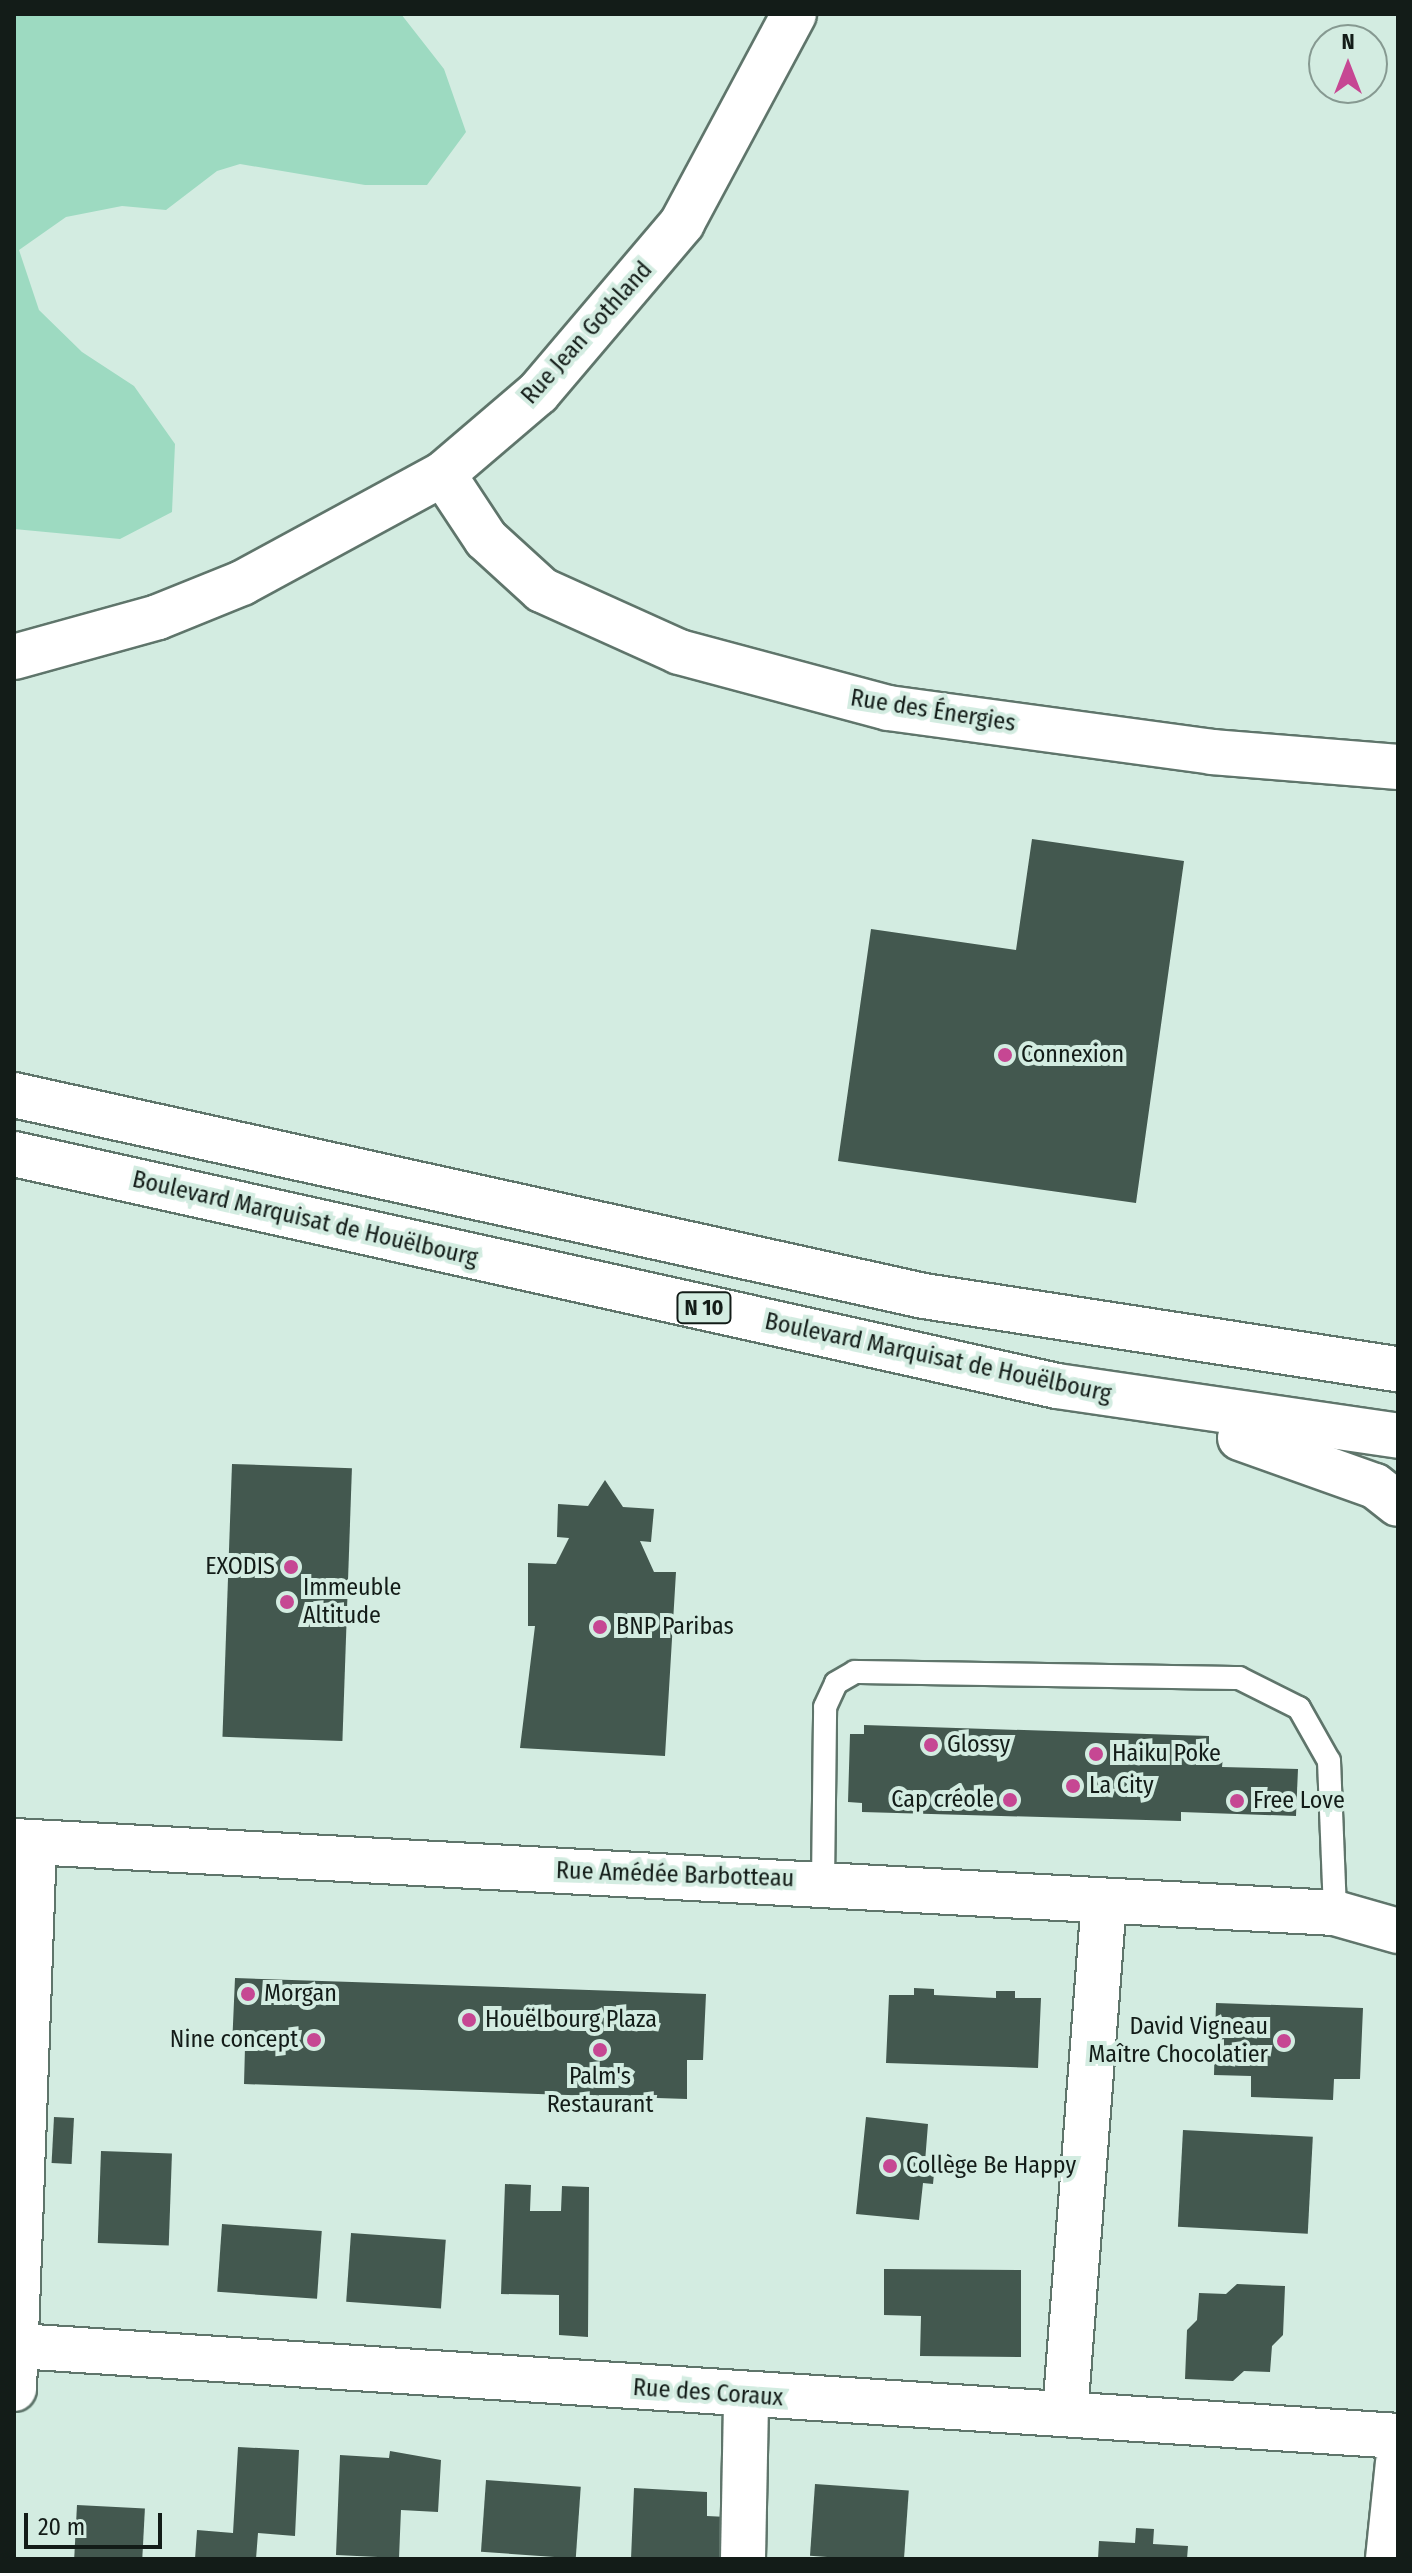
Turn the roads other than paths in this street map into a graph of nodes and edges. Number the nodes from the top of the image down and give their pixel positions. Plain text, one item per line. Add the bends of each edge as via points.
1 (794, 14) edge
2 (443, 474) junction
3 (14, 657) edge
4 (1398, 767) edge
5 (14, 1095) edge
6 (14, 1154) edge
7 (1398, 1369) edge
8 (1057, 1386) junction
9 (1398, 1436) edge
10 (1398, 1504) edge
11 (24, 1842) edge
12 (823, 1882) junction
13 (1104, 1900) junction
14 (1398, 1903) edge
15 (1335, 1913) junction
16 (1398, 1931) edge
17 (18, 2346) junction
18 (14, 2389) edge
19 (746, 2396) junction
20 (1065, 2414) junction
21 (1398, 2436) edge
22 (1398, 2463) edge
23 (743, 2559) edge
24 (1388, 2559) edge

1 - 2 street, Rue Jean Gothland via 682,223 538,393
2 - 3 street, Rue Jean Gothland via 242,583 158,617
2 - 4 street, Rue des Énergies via 486,539 542,590 679,652 888,708 1212,752
5 - 7 street, N 10 via 924,1296
6 - 8 street, Boulevard Marquisat de Houëlbourg / N 10
8 - 9 street, Boulevard Marquisat de Houëlbourg / N 10
8 - 10 street via 1292,1453 1375,1486
11 - 12 street, Rue Amédée Barbotteau
11 - 17 street
12 - 13 street, Rue Amédée Barbotteau
12 - 15 lane via 825,1707 836,1683 855,1672 1239,1678 1299,1708 1329,1761
13 - 15 street, Rue Amédée Barbotteau
13 - 20 street
14 - 15 street, Rue Amédée Barbotteau
15 - 16 street, Rue Amédée Barbotteau
17 - 18 street
17 - 19 street, Rue des Coraux
19 - 20 street, Rue des Coraux
19 - 23 street
20 - 21 street, Rue des Coraux
22 - 24 street

